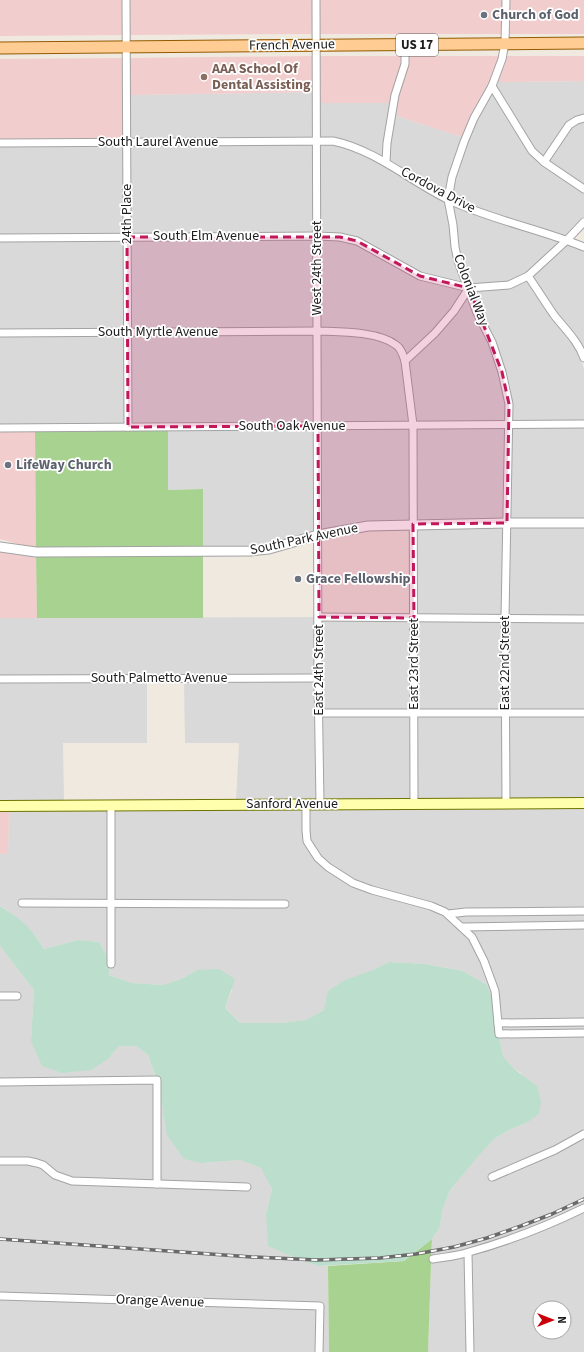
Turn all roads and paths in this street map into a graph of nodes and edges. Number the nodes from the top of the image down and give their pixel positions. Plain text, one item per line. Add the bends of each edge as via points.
1 (126, 0) edge
2 (316, 0) edge
3 (506, 0) edge
4 (584, 43) edge
5 (505, 44) junction
6 (316, 45) junction
7 (405, 45) junction
8 (126, 47) junction
9 (0, 48) edge
10 (492, 86) junction
11 (584, 118) edge
12 (316, 141) junction
13 (127, 142) junction
14 (0, 143) edge
15 (386, 162) junction
16 (544, 162) junction
17 (584, 189) edge
18 (448, 200) junction
19 (584, 222) edge
20 (127, 236) junction
21 (317, 236) junction
22 (0, 238) edge
23 (567, 240) junction
24 (584, 246) edge
25 (528, 276) junction
26 (469, 288) junction
27 (317, 331) junction
28 (127, 332) junction
29 (0, 333) edge
30 (584, 358) edge
31 (406, 361) junction
32 (584, 424) edge
33 (508, 425) junction
34 (318, 426) junction
35 (413, 426) junction
36 (128, 427) junction
37 (0, 428) edge
38 (507, 523) junction
39 (584, 523) edge
40 (413, 524) junction
41 (318, 535) junction
42 (0, 547) edge
43 (319, 617) junction
44 (414, 618) junction
45 (505, 618) junction
46 (584, 619) edge
47 (318, 678) junction
48 (0, 679) edge
49 (319, 713) junction
50 (414, 713) junction
51 (506, 713) junction
52 (584, 713) edge
53 (506, 803) junction
54 (584, 803) edge
55 (306, 804) junction
56 (320, 804) junction
57 (414, 804) junction
58 (111, 805) junction
59 (0, 806) edge
60 (22, 903) dead end
61 (112, 904) junction
62 (285, 904) dead end
63 (584, 911) edge
64 (448, 914) junction
65 (584, 925) edge
66 (463, 927) junction
67 (111, 964) dead end
68 (0, 996) edge
69 (17, 996) dead end
70 (584, 1022) edge
71 (498, 1023) junction
72 (584, 1033) edge
73 (0, 1082) edge
74 (584, 1134) edge
75 (0, 1161) edge
76 (492, 1177) dead end
77 (157, 1184) junction
78 (247, 1187) dead end
79 (584, 1208) edge
80 (468, 1253) junction
81 (433, 1259) dead end
82 (0, 1296) edge
83 (319, 1352) edge
84 (470, 1352) edge

1 - 8 street, 24th Place
2 - 6 street, West 24th Street
3 - 5 street, Colonial Way
4 - 5 main road, French Avenue / US 17
5 - 7 main road, French Avenue / US 17
5 - 10 street, Colonial Way
6 - 7 main road, French Avenue / US 17
6 - 8 main road, French Avenue / US 17
6 - 12 street, West 24th Street
7 - 15 street via 405,64 395,95
8 - 9 main road, French Avenue / US 17
8 - 13 street, 24th Place
10 - 16 street via 532,151
10 - 18 street, Colonial Way via 464,142 452,177
11 - 16 street via 569,125
12 - 13 street, South Laurel Avenue
12 - 15 street, Cordova Drive via 342,143
12 - 21 street, West 24th Street
13 - 14 street, South Laurel Avenue
13 - 20 street, 24th Place
15 - 18 street, Cordova Drive
16 - 17 street
18 - 23 street, Cordova Drive via 482,214
18 - 26 street, Colonial Way via 458,261
19 - 23 street, South Elm Avenue
20 - 21 street, South Elm Avenue
20 - 22 street, South Elm Avenue
20 - 28 street, 24th Place
21 - 26 street, South Elm Avenue via 358,241 420,276
21 - 27 street, West 24th Street
23 - 24 street, Cordova Drive
23 - 25 street, South Elm Avenue
25 - 26 street, South Elm Avenue via 509,285
25 - 30 street via 581,348
26 - 31 street via 454,311
26 - 33 street, Colonial Way via 502,372 509,404
27 - 28 street, South Myrtle Avenue
27 - 31 street, South Myrtle Avenue via 374,336 397,345
27 - 34 street, West 24th Street
28 - 29 street, South Myrtle Avenue
28 - 36 street, 24th Place
31 - 35 street, East 23rd Street
32 - 33 street, South Oak Avenue
33 - 35 street, South Oak Avenue
33 - 38 street, Colonial Way
34 - 35 street, South Oak Avenue
34 - 36 street, South Oak Avenue
34 - 41 street, West 24th Street
35 - 40 street, East 23rd Street
36 - 37 street, South Oak Avenue
38 - 39 street, South Park Avenue
38 - 40 street, South Park Avenue
38 - 45 street, East 22nd Street
40 - 41 street, South Park Avenue via 368,526
40 - 44 street, East 23rd Street
41 - 42 street, South Park Avenue via 269,549 227,552 36,552
41 - 43 street, East 24th Street
43 - 44 street
43 - 47 street, East 24th Street
44 - 45 street
44 - 50 street, East 23rd Street
45 - 46 street
45 - 51 street, East 22nd Street
47 - 48 street, South Palmetto Avenue
47 - 49 street, East 24th Street
49 - 50 street
49 - 56 street, East 24th Street
50 - 51 street
50 - 57 street, East 23rd Street
51 - 52 street
51 - 53 street, East 22nd Street
53 - 54 main road, Sanford Avenue
53 - 57 main road, Sanford Avenue
55 - 56 main road, Sanford Avenue
55 - 58 main road, Sanford Avenue
55 - 64 street via 307,841 318,858 328,867 353,883 431,906
56 - 57 main road, Sanford Avenue
58 - 59 main road, Sanford Avenue
58 - 61 street
60 - 61 street
61 - 62 street
61 - 67 street
63 - 64 street
64 - 66 street
65 - 66 street
66 - 71 street via 472,937 484,961 494,991
68 - 69 street
70 - 71 street
71 - 72 street via 499,1034
73 - 77 street via 157,1080
74 - 76 street via 555,1150
75 - 77 street via 37,1163 55,1175 72,1181
77 - 78 street
79 - 80 street via 557,1221
80 - 81 street
80 - 84 street
82 - 83 street, Orange Avenue via 320,1306

